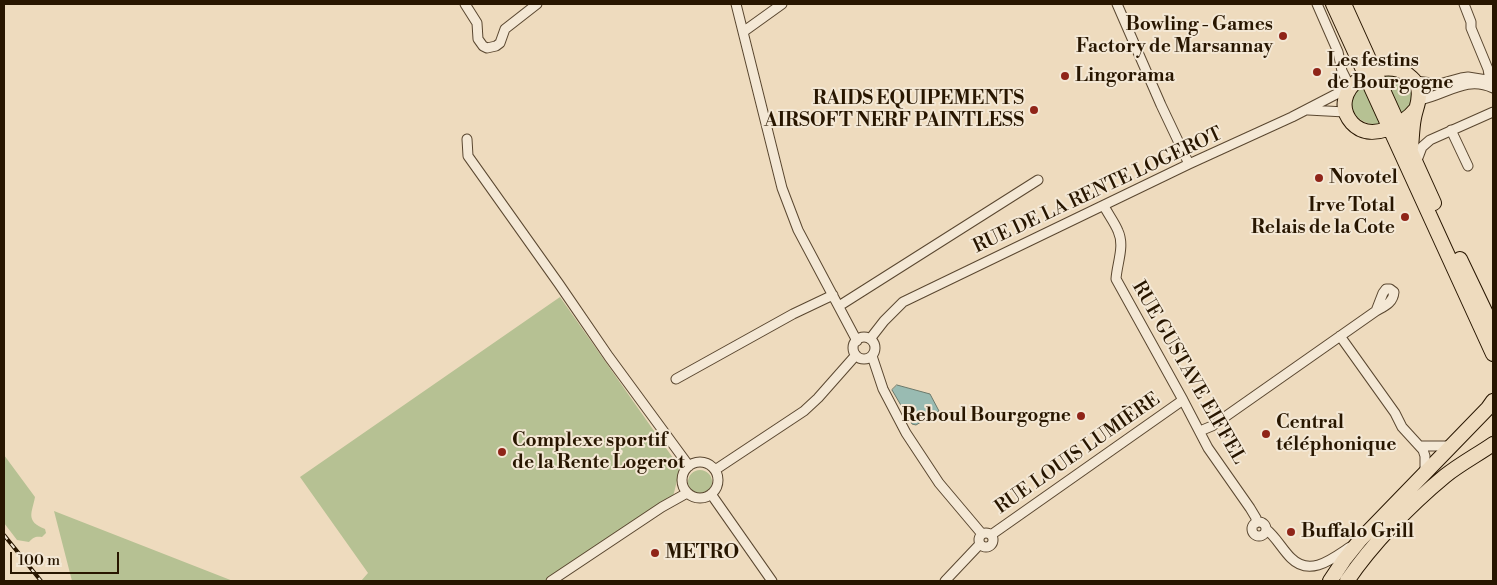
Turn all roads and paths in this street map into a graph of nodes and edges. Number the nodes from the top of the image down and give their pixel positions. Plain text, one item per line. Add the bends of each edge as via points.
1 (465, 4) edge
2 (537, 4) edge
3 (736, 4) edge
4 (782, 4) edge
5 (1117, 4) edge
6 (1317, 4) edge
7 (1333, 4) edge
8 (1344, 4) edge
9 (1464, 4) edge
10 (743, 32) junction
11 (1358, 46) junction
12 (1376, 71) junction
13 (1416, 82) junction
14 (1492, 83) edge
15 (1350, 88) junction
16 (1418, 105) junction
17 (1307, 110) junction
18 (1345, 112) junction
19 (1493, 112) edge
20 (1394, 126) junction
21 (1365, 130) junction
22 (1451, 130) junction
23 (467, 140) dead end
24 (1410, 156) junction
25 (1189, 164) junction
26 (1468, 166) dead end
27 (1038, 180) dead end
28 (1104, 206) junction
29 (833, 295) junction
30 (839, 306) junction
31 (1376, 311) dead end
32 (1493, 328) edge
33 (1340, 336) junction
34 (870, 339) junction
35 (857, 341) junction
36 (1493, 354) edge
37 (856, 355) junction
38 (872, 356) junction
39 (676, 378) dead end
40 (1183, 400) junction
41 (1492, 405) edge
42 (1200, 431) junction
43 (1493, 444) edge
44 (1420, 446) junction
45 (1450, 446) junction
46 (690, 466) junction
47 (715, 470) junction
48 (1424, 473) junction
49 (687, 493) junction
50 (711, 494) junction
51 (987, 534) junction
52 (1360, 540) junction
53 (980, 544) junction
54 (551, 581) edge
55 (772, 581) edge
56 (945, 581) edge
57 (1330, 581) edge
58 (1347, 581) edge

1 - 2 street via 477,23 478,39 487,48 500,43 505,29
3 - 10 street
4 - 10 street
5 - 25 street
6 - 15 street
7 - 11 main road
8 - 11 main road
9 - 14 street
10 - 29 street via 787,206
11 - 12 main road
11 - 12 main road
11 - 15 main road
12 - 13 main road via 1401,70
12 - 15 main road via 1356,81
12 - 20 main road
13 - 14 street via 1439,84 1468,77
13 - 16 main road
14 - 16 street via 1469,83
15 - 17 street, RUE DE LA RENTE LOGEROT
15 - 18 main road via 1344,98
16 - 20 main road via 1410,116
16 - 24 main road
17 - 18 street, RUE DE LA RENTE LOGEROT
17 - 25 street, RUE DE LA RENTE LOGEROT
18 - 21 main road via 1352,124
19 - 22 street
20 - 21 main road via 1377,132
20 - 24 main road
21 - 24 main road
22 - 24 street via 1430,140
22 - 26 street
23 - 46 street via 468,156
24 - 32 main road
24 - 36 main road
25 - 28 street, RUE DE LA RENTE LOGEROT
27 - 30 street
28 - 34 street, RUE DE LA RENTE LOGEROT via 903,302
28 - 40 street, RUE GUSTAVE EIFFEL via 1121,240 1116,279
29 - 30 street
29 - 39 street
30 - 35 street
31 - 33 street
33 - 42 street via 1212,426
33 - 44 street via 1402,427
34 - 35 street
34 - 38 street via 875,347
35 - 37 street via 854,346
37 - 38 street via 866,359
37 - 47 street via 804,411
38 - 51 street via 883,389 906,433 939,483
40 - 42 street, RUE GUSTAVE EIFFEL
40 - 51 street, RUE LOUIS LUMIÈRE
41 - 45 main road
42 - 52 street, RUE GUSTAVE EIFFEL via 1256,518 1252,528 1255,534 1261,536 1266,529 1299,564 1318,566
43 - 58 main road via 1428,492 1373,547
44 - 45 street
44 - 48 street via 1425,456
45 - 48 main road
46 - 47 street via 701,462
46 - 49 street via 682,479
47 - 50 street via 718,481
48 - 52 main road
49 - 50 street via 697,498
49 - 54 street
50 - 55 street
51 - 53 street via 979,537
51 - 53 street via 992,545 984,547
52 - 57 main road
53 - 56 street

